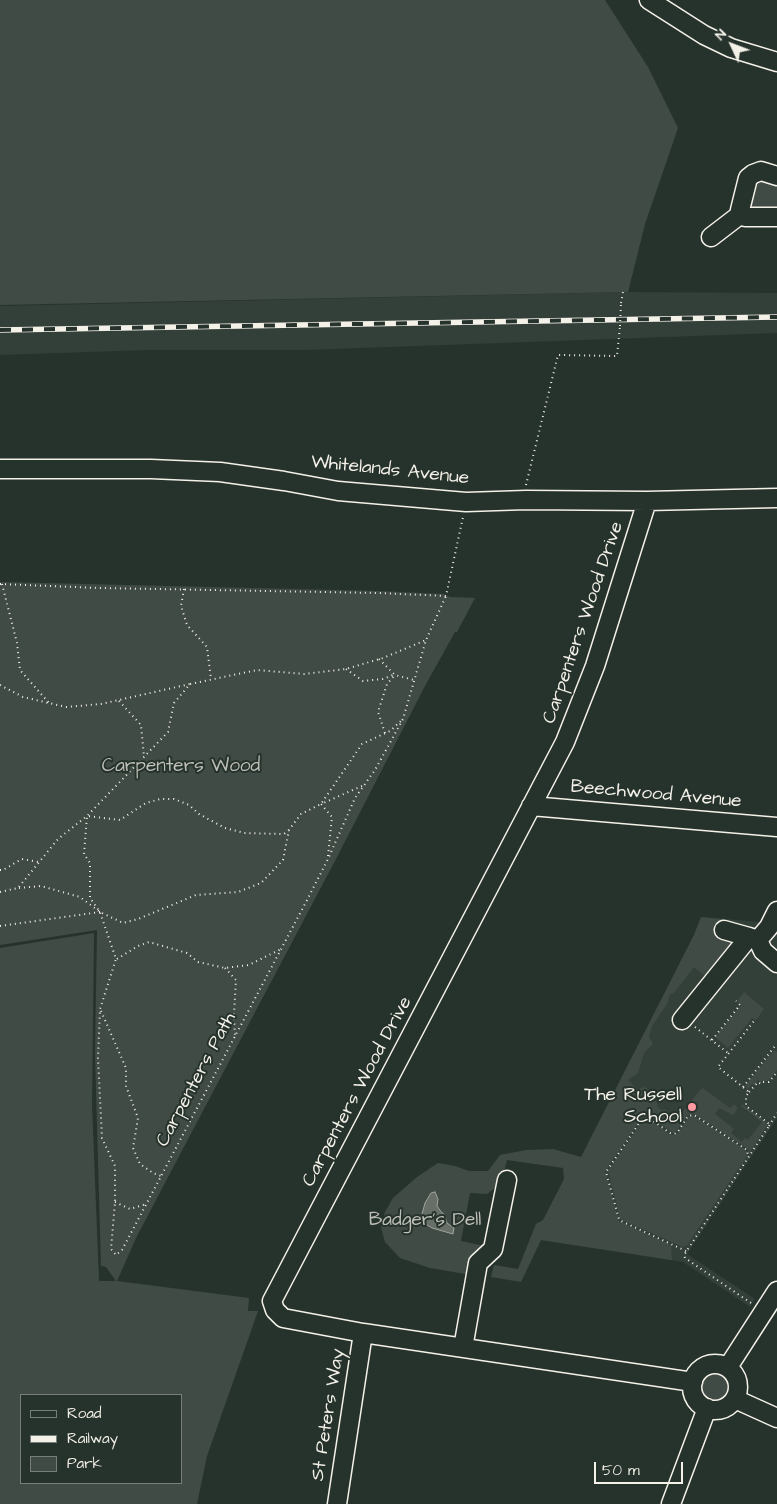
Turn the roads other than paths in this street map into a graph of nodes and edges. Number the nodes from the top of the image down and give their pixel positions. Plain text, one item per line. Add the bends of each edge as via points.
1 (649, 0) edge
2 (777, 62) edge
3 (777, 176) edge
4 (741, 214) junction
5 (777, 217) edge
6 (711, 237) dead end
7 (0, 469) edge
8 (777, 498) edge
9 (648, 501) junction
10 (531, 806) junction
11 (777, 827) edge
12 (777, 911) edge
13 (724, 930) dead end
14 (753, 939) junction
15 (777, 963) edge
16 (683, 1019) road end
17 (507, 1180) dead end
18 (777, 1291) edge
19 (364, 1333) junction
20 (463, 1348) junction
21 (728, 1367) junction
22 (693, 1382) junction
23 (735, 1399) junction
24 (707, 1408) junction
25 (777, 1418) edge
26 (337, 1504) edge
27 (671, 1504) edge

1 - 2 street via 704,36
3 - 4 street via 761,171 748,178
4 - 5 street via 746,217
4 - 6 street
7 - 9 street, Whitelands Avenue via 220,472 338,491 466,502
8 - 9 street, Whitelands Avenue
9 - 10 street, Carpenters Wood Drive via 595,666 565,742
10 - 11 street, Beechwood Avenue
10 - 19 street, Carpenters Wood Drive via 272,1301 283,1318
12 - 14 street via 769,927
13 - 14 street
14 - 15 street
14 - 16 street
17 - 20 street via 493,1249 478,1263
18 - 21 street
19 - 20 street, Carpenters Wood Drive
19 - 26 street, St Peters Way
20 - 22 street, Carpenters Wood Drive
21 - 22 street via 721,1364 706,1366
21 - 23 street via 737,1378
22 - 24 street via 694,1396
23 - 24 street via 722,1409
23 - 25 street
24 - 27 street

